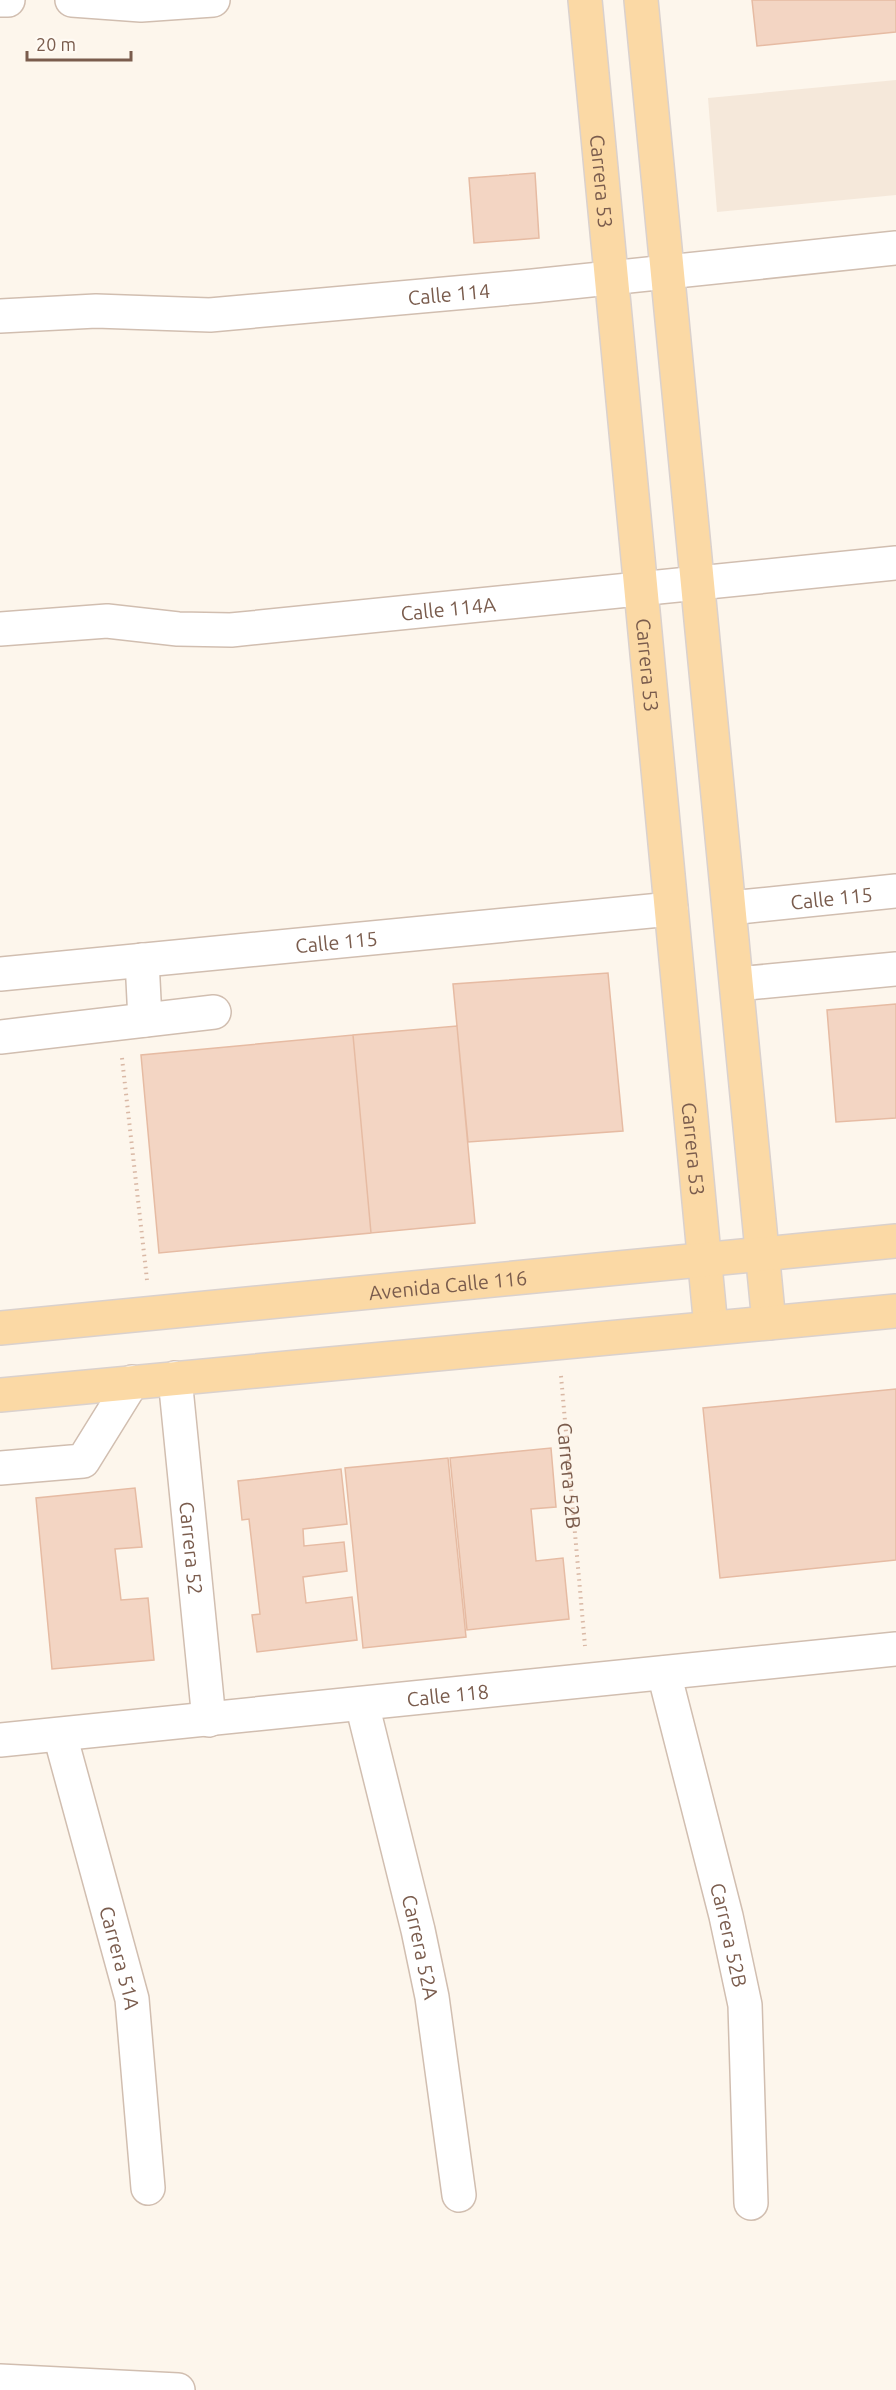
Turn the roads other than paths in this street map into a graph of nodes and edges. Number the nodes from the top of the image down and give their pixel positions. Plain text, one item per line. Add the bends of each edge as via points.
1 (0, 0) edge
2 (8, 0) edge
3 (72, 0) edge
4 (213, 0) edge
5 (585, 0) edge
6 (641, 0) edge
7 (896, 248) edge
8 (669, 272) junction
9 (611, 277) junction
10 (0, 316) edge
11 (896, 563) edge
12 (699, 584) junction
13 (641, 590) junction
14 (0, 629) edge
15 (896, 891) edge
16 (730, 908) junction
17 (671, 909) junction
18 (142, 960) junction
19 (896, 969) edge
20 (0, 974) edge
21 (737, 984) junction
22 (214, 1012) dead end
23 (132, 1021) junction
24 (0, 1037) edge
25 (896, 1241) edge
26 (763, 1254) junction
27 (704, 1260) junction
28 (896, 1311) edge
29 (769, 1323) junction
30 (0, 1328) edge
31 (711, 1328) junction
32 (175, 1378) junction
33 (132, 1382) junction
34 (0, 1395) edge
35 (0, 1468) edge
36 (896, 1649) edge
37 (664, 1673) junction
38 (362, 1704) junction
39 (209, 1720) junction
40 (60, 1735) junction
41 (0, 1740) edge
42 (148, 2188) dead end
43 (459, 2195) dead end
44 (751, 2203) dead end
45 (0, 2381) edge
46 (178, 2390) edge

1 - 2 street
3 - 4 street via 141,5
5 - 9 main road, Carrera 53
6 - 8 main road
7 - 8 street, Calle 114
8 - 9 street, Calle 114
8 - 12 main road
9 - 10 street, Calle 114 via 210,315 96,311
9 - 13 main road, Carrera 53
11 - 12 street, Calle 114A
12 - 13 street, Calle 114A
12 - 16 main road
13 - 14 street, Calle 114A via 231,630 106,621
13 - 17 main road, Carrera 53
15 - 16 street, Calle 115
16 - 21 main road
17 - 18 street, Calle 115
17 - 27 main road, Carrera 53
18 - 20 street, Calle 115
18 - 23 street
19 - 21 street
21 - 26 main road
22 - 23 street
23 - 24 street
25 - 26 main road, Avenida Calle 116
26 - 27 main road, Avenida Calle 116
26 - 29 main road
27 - 30 main road, Avenida Calle 116
27 - 31 main road, Carrera 53
28 - 29 main road
29 - 31 main road
31 - 32 main road
32 - 33 main road
32 - 39 street, Carrera 52
33 - 34 main road
33 - 35 street via 83,1461
36 - 37 street, Calle 118
37 - 38 street, Calle 118
37 - 44 street, Carrera 52B via 746,2005
38 - 39 street, Calle 118
38 - 43 street, Carrera 52A via 432,1997
39 - 40 street, Calle 118
40 - 41 street, Calle 118
40 - 42 street, Carrera 51A via 132,1999
45 - 46 street

